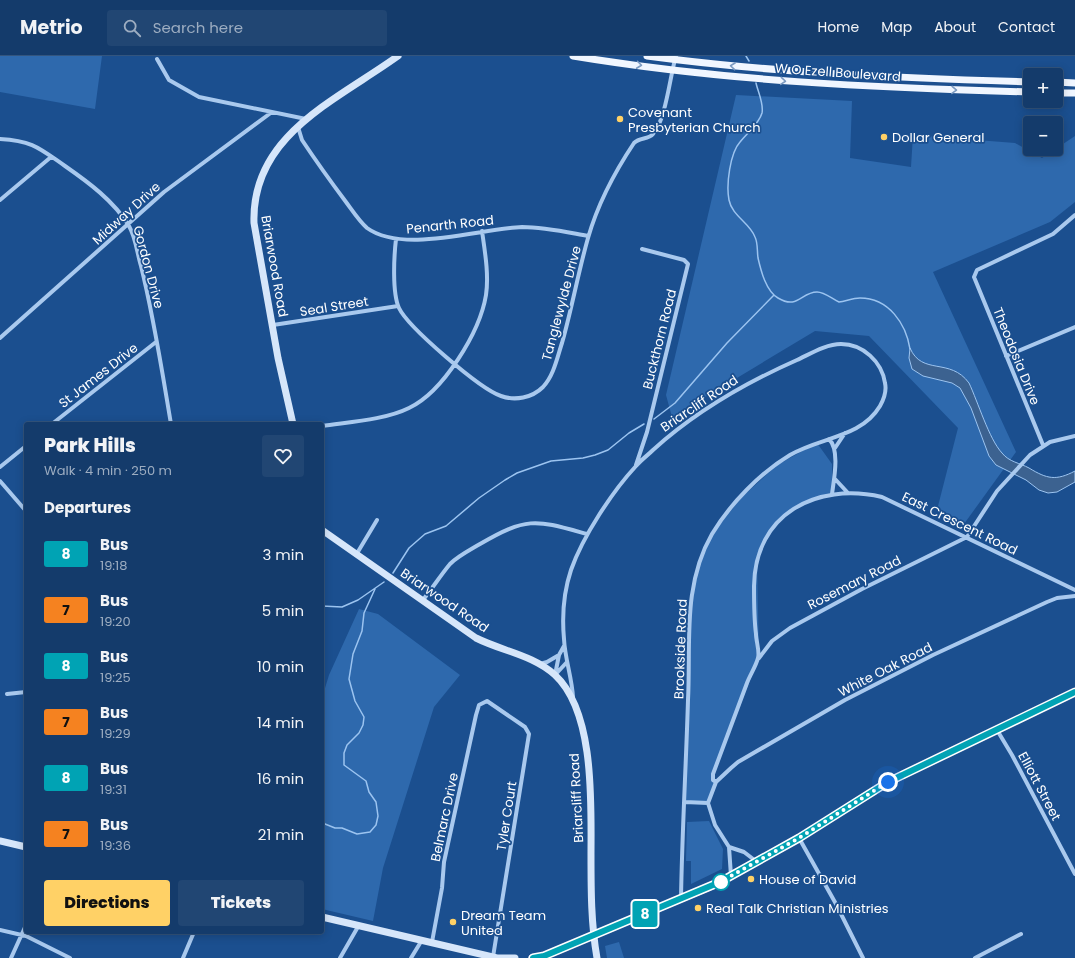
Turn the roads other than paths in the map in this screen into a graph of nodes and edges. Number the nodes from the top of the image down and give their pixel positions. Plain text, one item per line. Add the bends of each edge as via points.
1 (398, 56) edge
2 (573, 56) edge
3 (647, 56) edge
4 (676, 58) edge
5 (157, 59) dead end
6 (672, 70) junction
7 (870, 76) junction
8 (939, 79) junction
9 (1023, 82) edge
10 (1063, 82) edge
11 (1075, 83) edge
12 (869, 86) junction
13 (939, 89) junction
14 (1023, 92) edge
15 (1063, 93) edge
16 (1075, 93) edge
17 (272, 112) junction
18 (306, 119) junction
19 (298, 127) junction
20 (0, 139) edge
21 (51, 157) junction
22 (0, 200) edge
23 (1075, 215) edge
24 (128, 224) junction
25 (482, 231) junction
26 (588, 236) junction
27 (396, 239) junction
28 (642, 249) dead end
29 (398, 306) junction
30 (273, 325) junction
31 (1075, 327) edge
32 (0, 338) edge
33 (156, 342) junction
34 (1006, 356) junction
35 (455, 364) junction
36 (55, 422) edge
37 (171, 422) edge
38 (293, 422) edge
39 (324, 426) edge
40 (845, 433) junction
41 (1075, 436) edge
42 (829, 439) junction
43 (1043, 446) junction
44 (24, 448) edge
45 (836, 448) junction
46 (636, 466) junction
47 (0, 467) edge
48 (835, 478) junction
49 (0, 481) edge
50 (848, 493) junction
51 (832, 494) junction
52 (24, 509) edge
53 (377, 520) dead end
54 (324, 531) edge
55 (587, 534) junction
56 (967, 537) junction
57 (356, 555) junction
58 (1075, 590) edge
59 (1075, 596) edge
60 (422, 601) junction
61 (565, 646) junction
62 (559, 655) junction
63 (759, 658) junction
64 (568, 662) junction
65 (540, 664) junction
66 (555, 675) junction
67 (24, 692) edge
68 (1075, 692) edge
69 (7, 694) dead end
70 (485, 700) joint
71 (573, 700) junction
72 (997, 730) junction
73 (716, 782) junction
74 (685, 802) junction
75 (708, 803) junction
76 (799, 838) junction
77 (0, 842) edge
78 (24, 847) edge
79 (729, 847) junction
80 (757, 862) junction
81 (1075, 874) edge
82 (731, 876) junction
83 (681, 900) junction
84 (324, 917) edge
85 (359, 926) junction
86 (0, 930) edge
87 (24, 930) edge
88 (22, 934) junction
89 (193, 934) edge
90 (1021, 934) dead end
91 (593, 935) junction
92 (422, 940) junction
93 (432, 942) junction
94 (493, 957) junction
95 (12, 958) edge
96 (70, 958) edge
97 (183, 958) edge
98 (340, 958) edge
99 (412, 958) edge
100 (515, 958) edge
101 (532, 958) edge
102 (597, 958) edge
103 (863, 958) edge
104 (975, 958) edge

1 - 18 street, Briarwood Road
2 -> 6 main road, W O Ezell Boulevard
3 - 4 main road, W O Ezell Boulevard
4 - 6 street, Tanglewylde Drive
7 -> 4 main road, W O Ezell Boulevard via 796,72
5 - 17 street via 169,80 190,93 218,102
6 -> 12 main road, W O Ezell Boulevard
6 - 26 street, Tanglewylde Drive via 665,104 655,132 636,141 624,158 600,202
7 - 8 main road, W O Ezell Boulevard
7 - 12 main road
8 - 9 main road, W O Ezell Boulevard
8 - 13 main road
10 - 11 main road
12 - 13 main road, W O Ezell Boulevard
13 -> 14 main road, W O Ezell Boulevard
15 - 16 main road
17 - 18 street
17 - 24 street, Midway Drive via 191,170
18 - 19 street, Briarwood Road
19 - 27 street, Penarth Road via 302,140 360,220 373,231
19 - 30 street, Briarwood Road via 286,136 269,160 259,184 255,204 256,237
20 - 21 street, Gordon Drive via 27,142
21 - 22 street
21 - 24 street, Gordon Drive via 91,185
23 - 34 street, Theodosia Drive via 1054,234 977,270 974,275
24 - 32 street, Midway Drive
24 - 33 street, Gordon Drive via 144,280
25 - 26 street, Penarth Road via 538,228
25 - 27 street, Penarth Road via 417,240
25 - 35 street via 487,278 485,302 473,332
26 - 35 street, Tanglewylde Drive via 569,319 555,366 542,388 523,398 502,396
27 - 29 street, Tanglewylde Drive via 394,271
28 - 46 street, Buckthorn Road via 684,260 688,264 647,432
29 - 30 street, Seal Street
29 - 35 street, Tanglewylde Drive via 414,330
30 - 38 street, Briarwood Road
31 - 34 street
33 - 36 street, St James Drive
33 - 37 street, Gordon Drive
34 - 43 street, Theodosia Drive
35 - 39 street via 436,388 409,408
40 - 42 street, Brookside Road
40 - 45 street
40 - 46 street, Briarcliff Road via 861,427 873,416 884,399 886,386 876,362 867,353 850,345 836,344 780,367 718,402 677,430
41 - 43 street
42 - 45 street
42 - 74 street, Brookside Road via 790,456 753,485 731,508 713,533 702,556 695,577 688,624
43 - 56 street via 1023,462 997,491
44 - 47 street
45 - 48 street
46 - 55 street, Briarcliff Road
48 - 50 street
48 - 51 street
49 - 52 street
50 - 51 street, East Crescent Road
50 - 56 street, East Crescent Road via 882,497
51 - 63 street, East Crescent Road via 792,509 776,524 764,542 754,570
53 - 57 street
54 - 57 street, Briarwood Road
55 - 60 street via 551,524 526,523 515,526 486,540 454,561
55 - 61 street, Briarcliff Road via 565,593
56 - 58 street, East Crescent Road
56 - 63 street, Rosemary Road via 869,585 790,628 772,641
57 - 60 street, Briarwood Road
59 - 73 street, White Oak Road via 1047,602 933,655 845,700 738,762
60 - 65 street, Briarwood Road via 476,638
61 - 62 street
61 - 64 street, Briarcliff Road
62 - 65 street
62 - 66 street
63 - 73 street, Rosemary Road via 750,674 713,774 713,780
64 - 66 street
64 - 71 street, Briarcliff Road
65 - 66 street, Briarwood Road
66 - 71 street, Briarwood Road
67 - 69 street
68 - 72 street
70 - 93 street, Belmarc Drive via 479,705 476,715 444,862
70 - 94 street, Tyler Court via 525,727 529,734
71 - 91 street, Briarcliff Road via 583,735 589,783
72 - 76 street via 888,782
72 - 81 street, Elliott Street
73 - 75 street
74 - 75 street
74 - 83 street, Brookside Road
75 - 79 street via 715,825
76 - 80 street
76 - 103 street
77 - 78 street
79 - 80 street via 744,852
79 - 82 street
80 - 82 street
82 - 83 street
83 - 91 street
84 - 85 street
85 - 92 street
85 - 98 street
86 - 88 street
87 - 88 street
88 - 95 street
88 - 96 street
89 - 97 street
90 - 104 street
91 - 101 street via 544,956
91 - 102 street, Briarcliff Road
92 - 93 street
92 - 99 street
93 - 94 street
94 - 100 street

